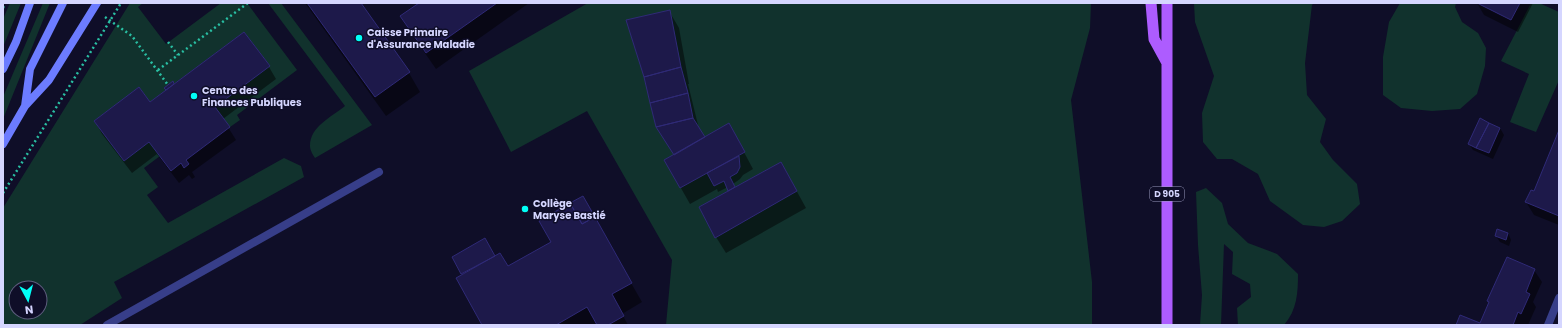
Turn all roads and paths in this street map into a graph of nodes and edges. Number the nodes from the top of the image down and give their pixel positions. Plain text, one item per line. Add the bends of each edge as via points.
1 (5, 3) edge
2 (30, 3) edge
3 (63, 3) edge
4 (121, 3) edge
5 (248, 3) edge
6 (1151, 3) edge
7 (1167, 3) edge
8 (95, 6) edge
9 (3, 8) edge
10 (110, 20) junction
11 (168, 42) dead end
12 (178, 56) junction
13 (1167, 64) junction
14 (3, 69) edge
15 (158, 70) junction
16 (168, 85) dead end
17 (25, 106) junction
18 (3, 144) edge
19 (379, 172) dead end
20 (3, 194) edge
21 (1559, 298) edge
22 (107, 325) edge
23 (1167, 325) edge
24 (1548, 325) edge

1 - 9 path
2 - 14 main road
3 - 17 main road via 30,69
4 - 10 path
5 - 12 path
6 - 13 main road, D 905 via 1154,39
7 - 13 main road, D 905
8 - 10 path
8 - 17 main road via 49,80
10 - 15 path via 132,36
10 - 20 path
11 - 12 path
12 - 15 path
13 - 23 main road, D 905
15 - 16 path
17 - 18 main road
19 - 22 street
21 - 24 street

